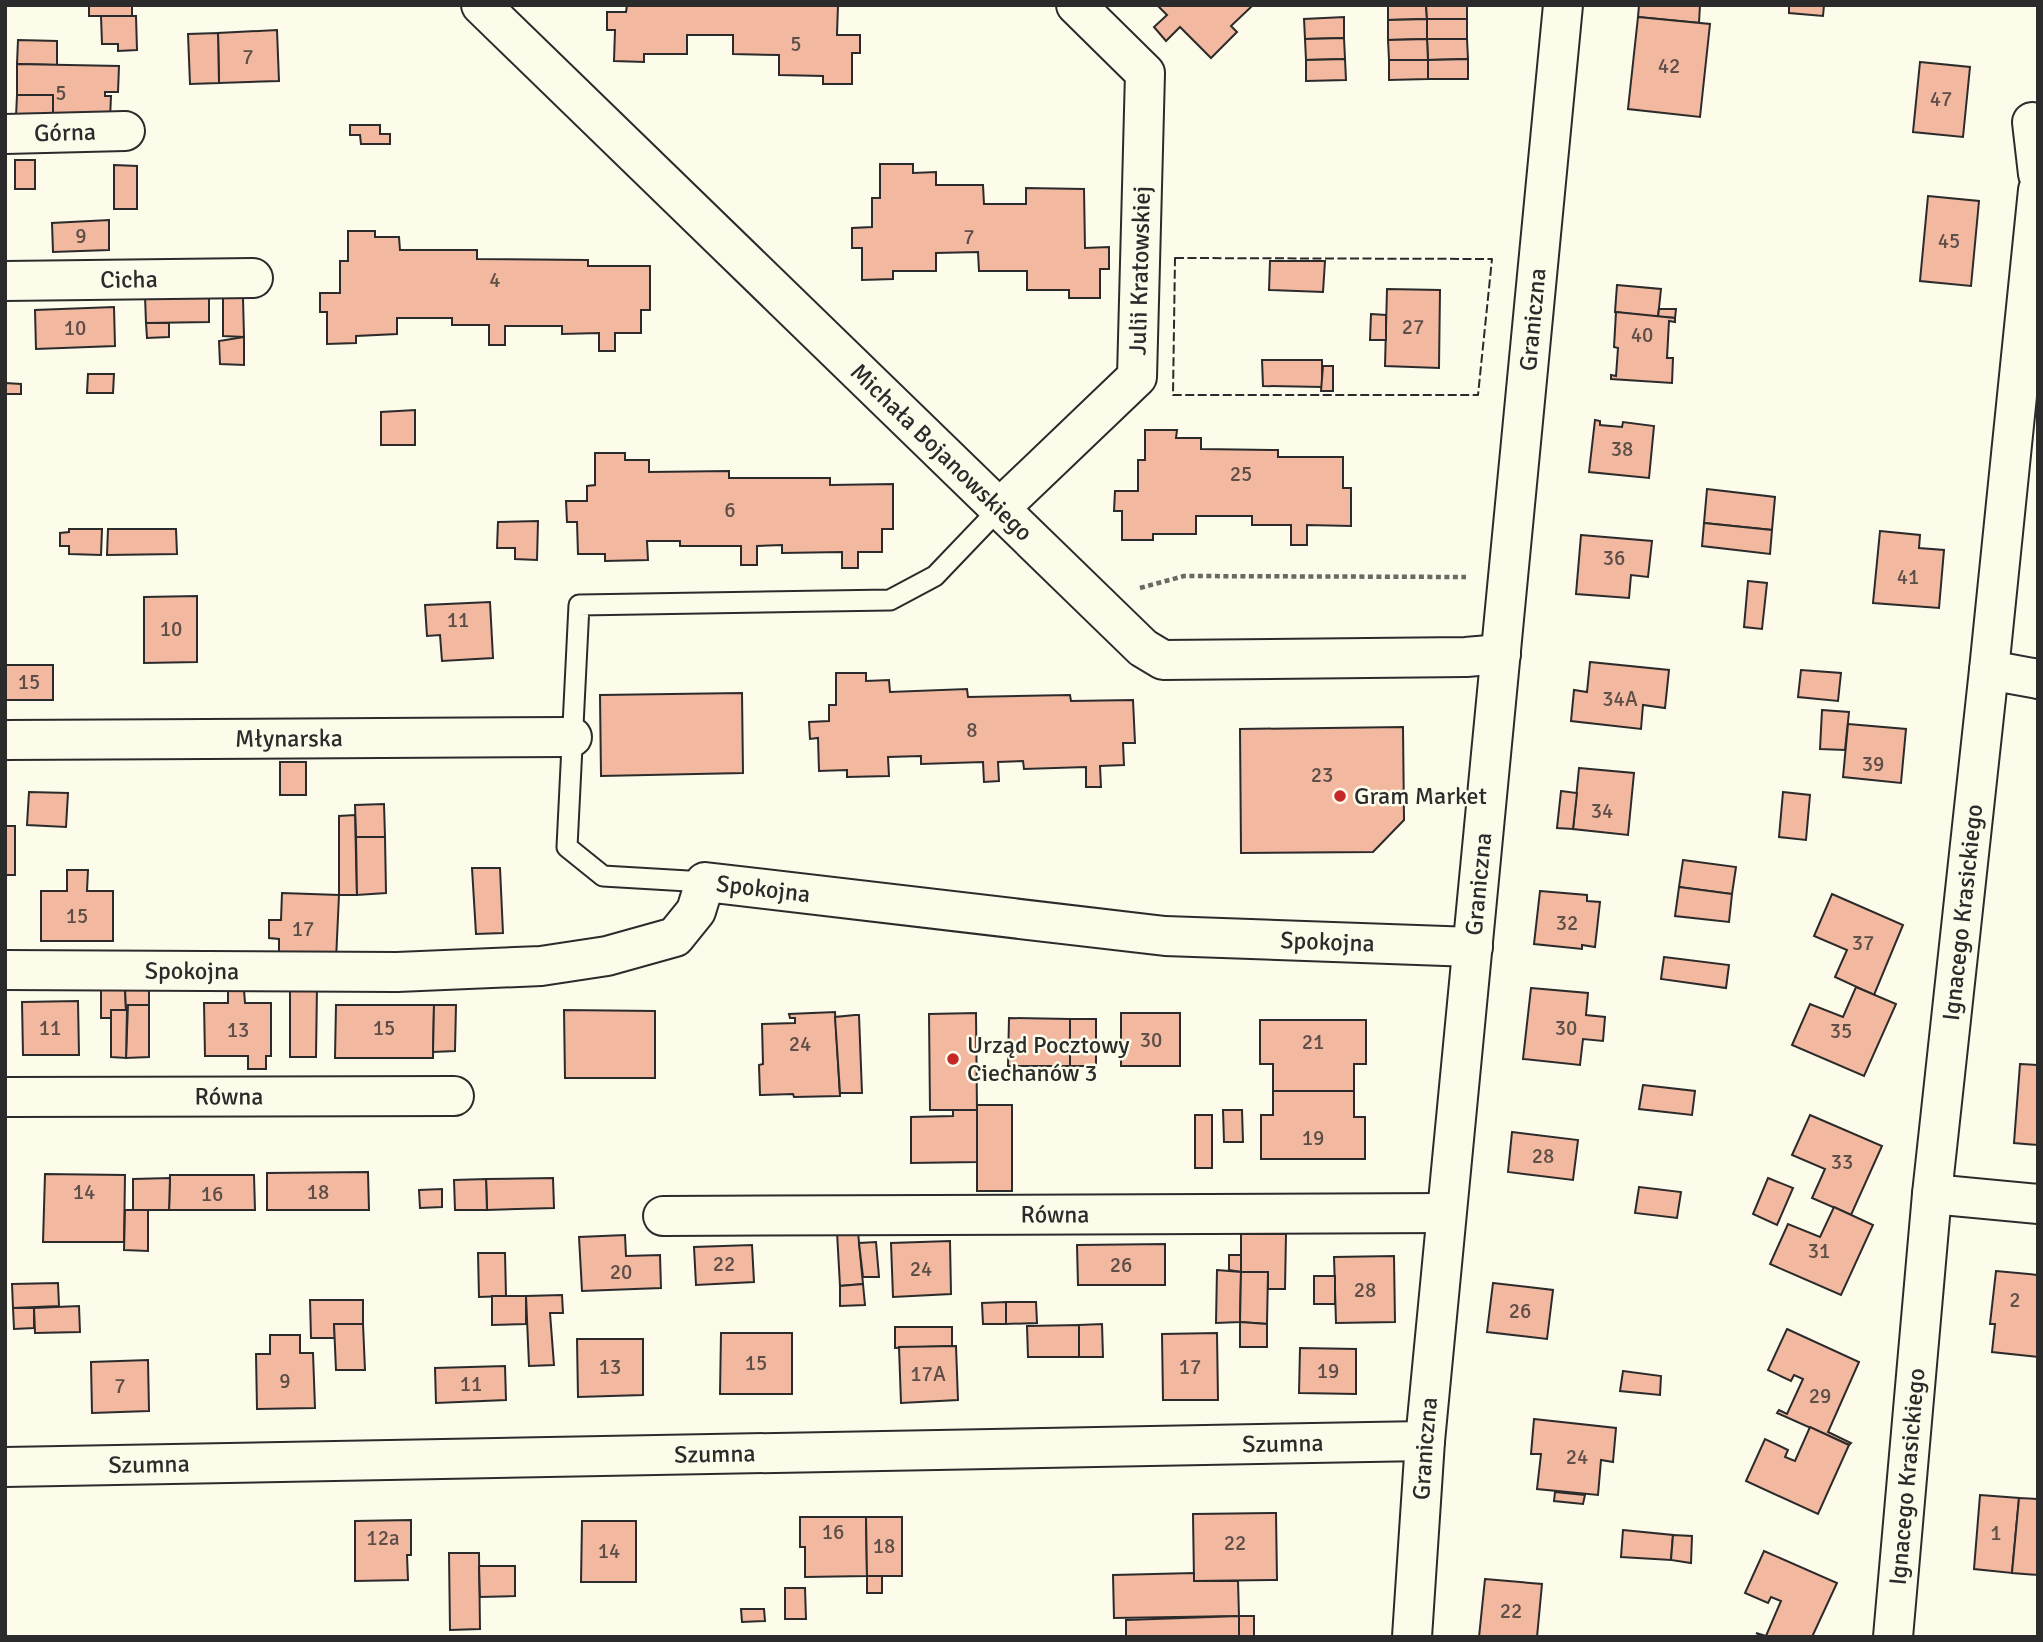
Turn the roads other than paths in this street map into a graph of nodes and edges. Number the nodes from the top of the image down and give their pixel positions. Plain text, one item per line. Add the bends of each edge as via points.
1 (481, 5) edge
2 (1076, 5) edge
3 (1563, 5) edge
4 (2032, 122) dead end
5 (125, 131) dead end
6 (5, 134) edge
7 (2038, 174) edge
8 (2038, 190) edge
9 (253, 278) dead end
10 (5, 281) edge
11 (1000, 508) junction
12 (1501, 654) junction
13 (1989, 670) junction
14 (2038, 679) edge
15 (572, 737) junction
16 (5, 740) edge
17 (705, 882) junction
18 (1473, 947) junction
19 (5, 970) edge
20 (454, 1096) dead end
21 (5, 1097) edge
22 (1932, 1194) junction
23 (2038, 1204) edge
24 (1446, 1213) junction
25 (663, 1216) dead end
26 (1425, 1441) junction
27 (5, 1467) edge
28 (1902, 1636) edge
29 (1412, 1637) edge

1 - 11 street, Michała Bojanowskiego
2 - 11 street, Julii Kratowskiej via 1145,74 1137,377
3 - 12 street, Graniczna
4 - 7 street
5 - 6 street, Górna
8 - 13 street, Ignacego Krasickiego
9 - 10 street, Cicha
11 - 12 street, Michała Bojanowskiego via 1143,649 1163,660
11 - 15 lane via 936,576 890,600 579,605
12 - 18 street, Graniczna
13 - 14 street
13 - 22 street, Ignacego Krasickiego
15 - 16 street, Młynarska
15 - 17 lane via 567,847 603,876
17 - 18 street, Spokojna via 1164,936
17 - 19 street, Spokojna via 696,911 675,937 607,956 541,966 397,972
18 - 24 street, Graniczna
20 - 21 street, Równa
22 - 23 street
22 - 28 street, Ignacego Krasickiego
24 - 25 street, Równa
24 - 26 street, Graniczna
26 - 27 street, Szumna
26 - 29 street, Graniczna

